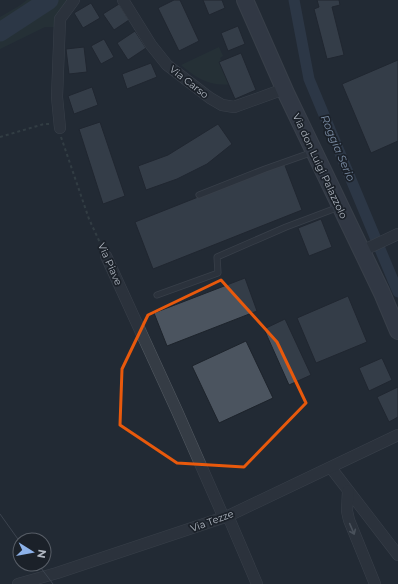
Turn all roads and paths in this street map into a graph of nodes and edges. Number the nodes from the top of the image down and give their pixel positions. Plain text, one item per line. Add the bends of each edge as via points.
1 (74, 0) edge
2 (122, 0) edge
3 (245, 0) edge
4 (284, 89) junction
5 (60, 128) junction
6 (0, 137) edge
7 (314, 152) junction
8 (199, 195) dead end
9 (340, 206) junction
10 (398, 234) edge
11 (362, 251) junction
12 (106, 256) joint
13 (157, 295) dead end
14 (398, 331) edge
15 (398, 435) edge
16 (331, 468) junction
17 (348, 491) junction
18 (226, 517) junction
19 (398, 555) edge
20 (18, 584) edge
21 (257, 584) edge
22 (375, 584) edge

1 - 5 street via 60,19 57,97
2 - 4 street, Via Carso via 167,66 222,105 234,107
3 - 4 street, Via don Luigi Palazzolo
4 - 7 street, Via don Luigi Palazzolo
5 - 6 path via 44,124
5 - 12 path, Via Piave via 87,211
7 - 8 lane
7 - 9 street, Via don Luigi Palazzolo
9 - 11 street, Via don Luigi Palazzolo
9 - 13 lane via 286,226 217,257 218,273
10 - 11 street
11 - 14 street, Via don Luigi Palazzolo
12 - 18 street, Via Piave
15 - 16 street, Via Tezze
16 - 17 street
16 - 18 street, Via Tezze
17 - 19 street
17 -> 22 street via 349,520
18 - 20 street, Via Tezze
18 - 21 street, Via Piave

